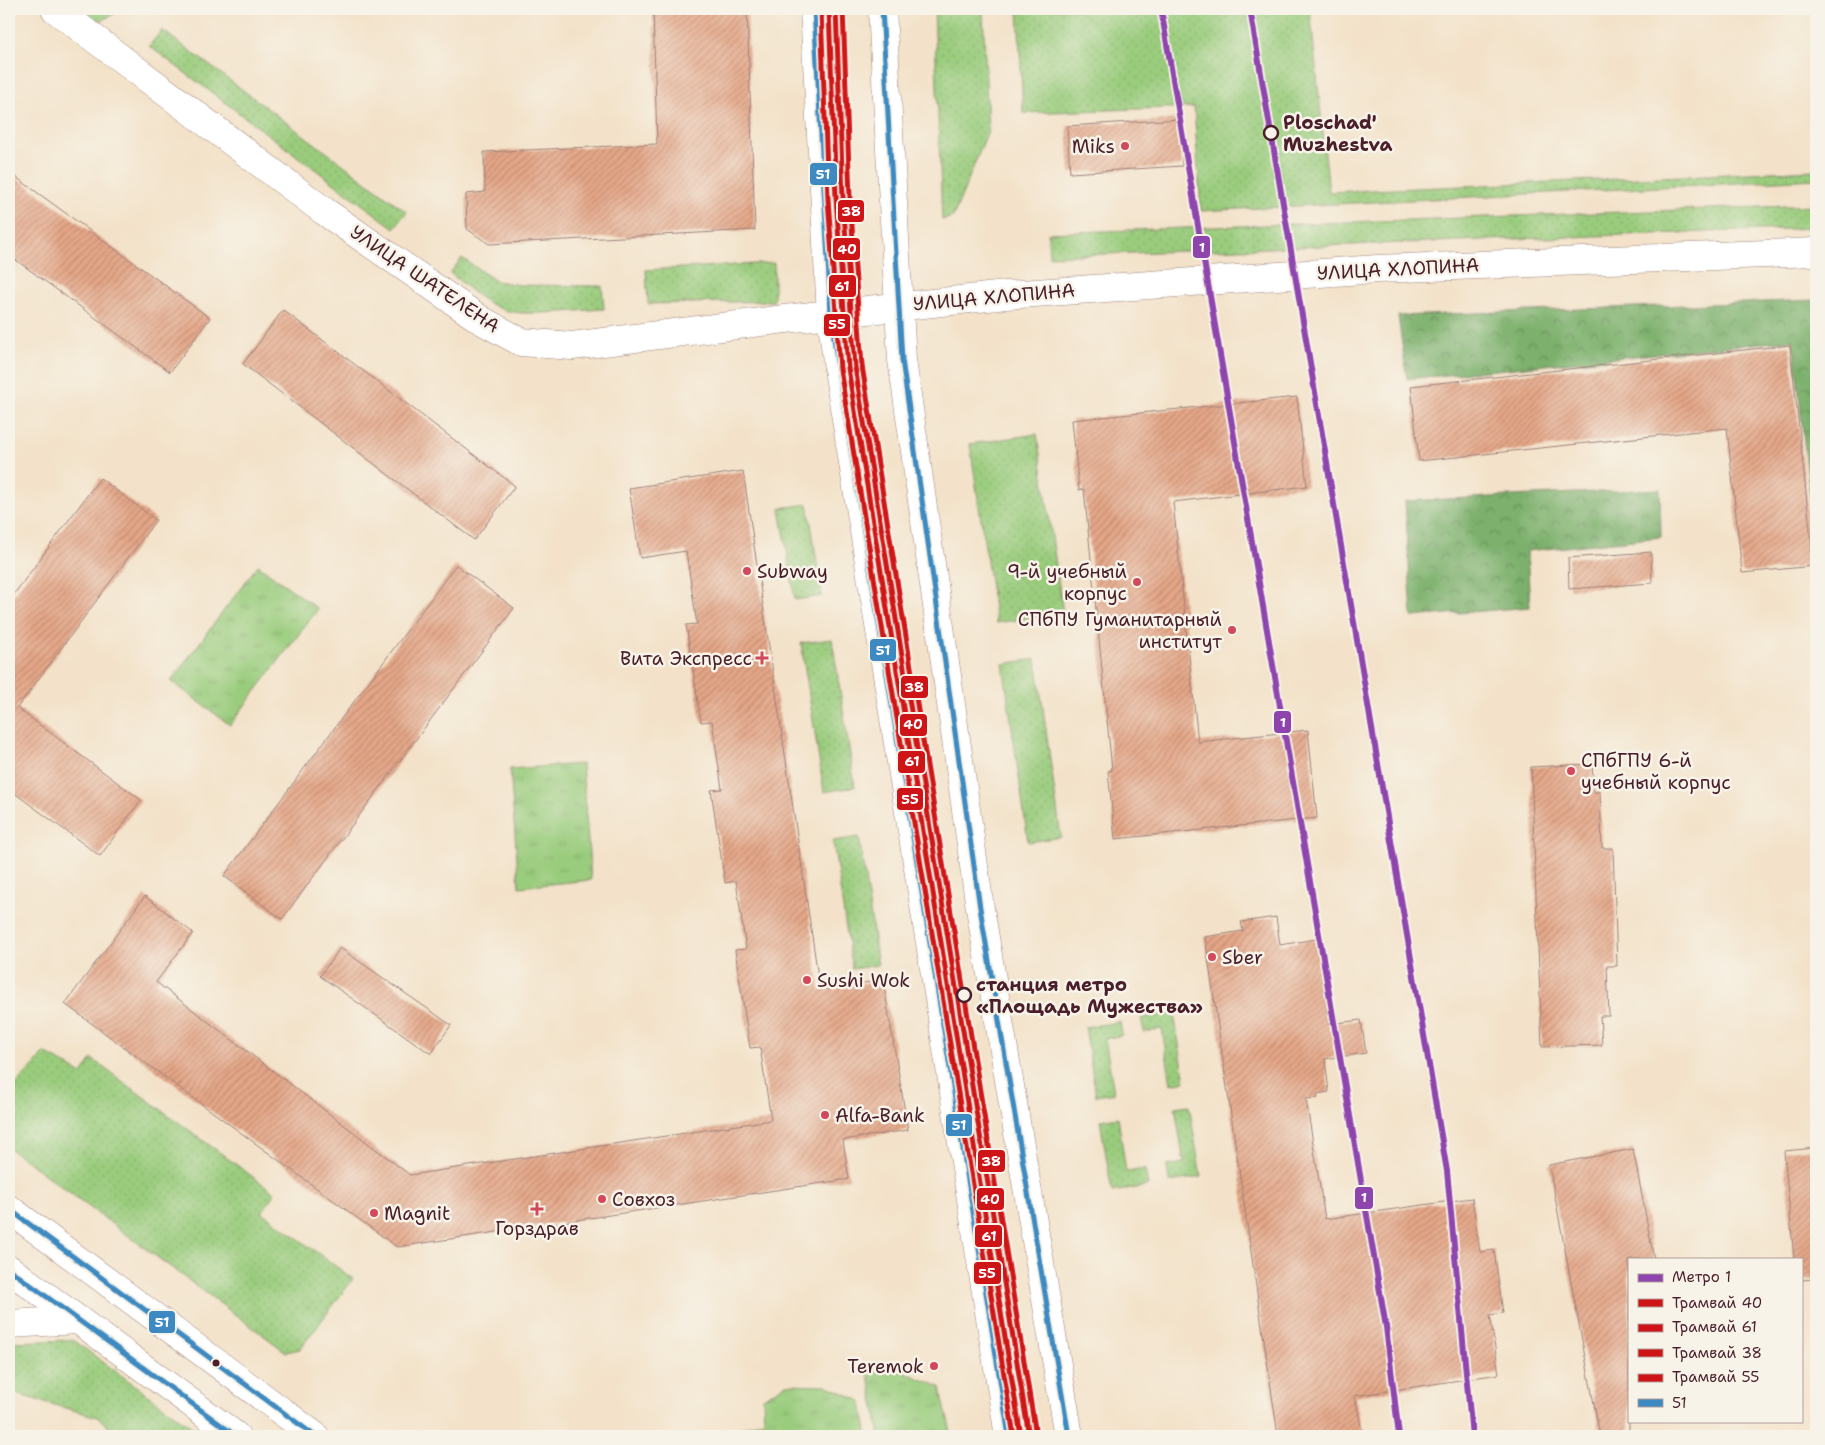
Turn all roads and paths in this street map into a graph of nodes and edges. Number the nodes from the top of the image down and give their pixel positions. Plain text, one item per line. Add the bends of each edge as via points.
1 (55, 9) edge
2 (814, 9) edge
3 (882, 9) edge
4 (1816, 252) edge
5 (900, 306) junction
6 (862, 310) joint
7 (831, 314) junction
8 (9, 1209) edge
9 (9, 1269) edge
10 (78, 1320) junction
11 (9, 1324) edge
12 (236, 1436) edge
13 (315, 1436) edge
14 (1009, 1436) edge
15 (1069, 1436) edge

1 - 7 main road, УЛИЦА ШАТЕЛЕНА via 324,211 481,320 521,342 572,346
2 - 7 main road
3 - 5 main road
4 - 5 main road, УЛИЦА ХЛОПИНА via 1377,269
5 - 6 main road, УЛИЦА ХЛОПИНА
5 - 15 main road via 903,368 980,908
6 - 7 main road, УЛИЦА ШАТЕЛЕНА
7 - 14 main road
8 - 13 main road
9 - 10 main road
10 - 11 main road
10 - 12 main road

